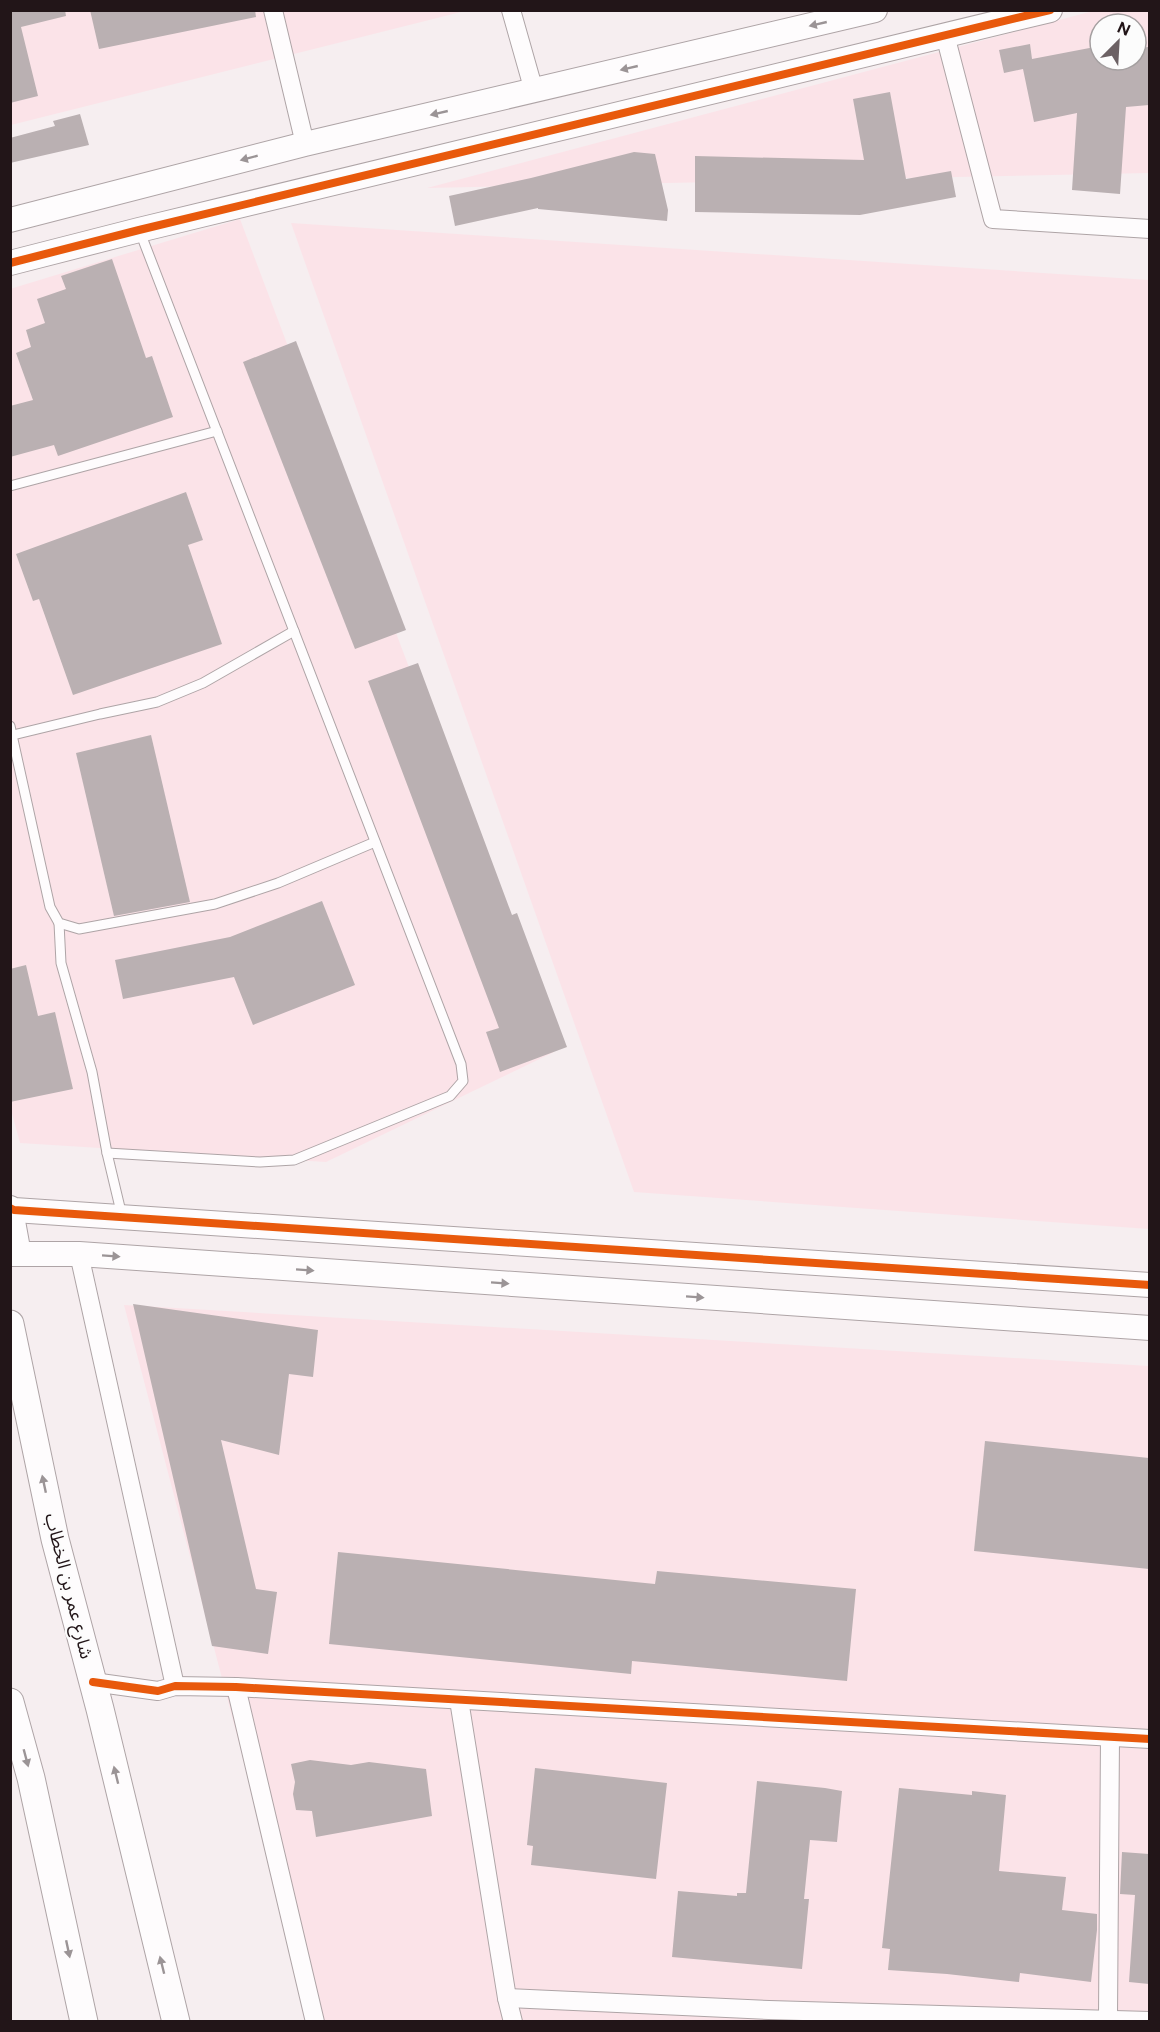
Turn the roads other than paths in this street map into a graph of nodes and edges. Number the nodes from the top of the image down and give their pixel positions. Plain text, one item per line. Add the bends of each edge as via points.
1 (273, 10) edge
2 (511, 10) edge
3 (875, 10) edge
4 (1050, 10) edge
5 (945, 35) junction
6 (534, 91) junction
7 (305, 144) junction
8 (10, 220) edge
9 (1149, 229) edge
10 (139, 230) junction
11 (10, 263) edge
12 (217, 431) junction
13 (10, 486) edge
14 (294, 631) junction
15 (12, 730) edge
16 (375, 842) junction
17 (59, 923) junction
18 (107, 1153) junction
19 (12, 1209) edge
20 (122, 1216) junction
21 (16, 1254) edge
22 (79, 1254) junction
23 (1149, 1285) edge
24 (10, 1324) edge
25 (1149, 1328) edge
26 (93, 1682) junction
27 (175, 1686) junction
28 (236, 1687) junction
29 (459, 1700) junction
30 (10, 1702) edge
31 (1110, 1737) junction
32 (1149, 1739) edge
33 (507, 1998) junction
34 (770, 2016) edge
35 (1108, 2018) junction
36 (1010, 2020) edge
37 (1149, 2021) edge
38 (84, 2022) edge
39 (176, 2022) edge
40 (315, 2022) edge
41 (513, 2022) edge

1 - 7 street
2 - 6 street
3 -> 6 street
4 - 5 street
5 - 9 street via 993,219
5 - 10 street
6 -> 7 street
7 -> 8 street
10 - 11 street
10 - 12 lane
12 - 13 lane
12 - 14 lane
14 - 15 lane via 203,683 157,702
14 - 16 lane
15 - 17 lane via 50,908
16 - 17 lane via 278,883 214,904 79,929
16 - 18 lane via 461,1064 463,1081 450,1096 294,1160
17 - 18 lane via 61,963 92,1072
18 - 20 lane
19 - 20 street
19 - 21 street
20 - 23 street
21 - 22 street
22 -> 25 street
22 - 27 street
26 -> 24 main road, شارع عمر بن الخطاب via 55,1539
26 - 27 street via 159,1691
39 -> 26 main road, شارع عمر بن الخطاب
27 - 28 street
28 - 29 street
28 - 40 street
29 - 31 street
29 - 33 street
30 -> 38 main road via 31,1778
31 - 32 street
31 - 35 street
33 - 34 street
33 - 41 street
34 - 36 street
35 - 36 street
35 - 37 street

